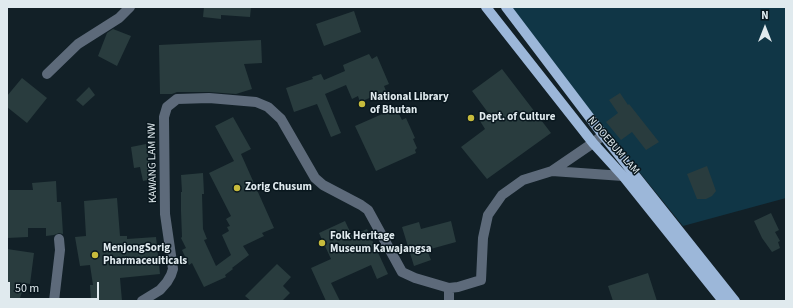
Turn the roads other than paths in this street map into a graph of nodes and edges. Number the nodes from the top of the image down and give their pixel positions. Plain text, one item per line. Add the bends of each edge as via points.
1 (130, 7) edge
2 (486, 7) edge
3 (506, 7) edge
4 (47, 74) dead end
5 (604, 135) junction
6 (593, 144) junction
7 (552, 171) junction
8 (633, 171) junction
9 (623, 176) junction
10 (59, 239) dead end
11 (449, 288) junction
12 (54, 301) edge
13 (142, 301) edge
14 (449, 301) edge
15 (723, 301) edge
16 (734, 301) edge

1 - 4 street via 119,18 78,44
2 - 6 main road, N DOEBUM LAM
3 - 5 main road, N DOEBUM LAM
5 - 6 street
5 - 8 main road, N DOEBUM LAM
6 - 7 street
6 - 9 main road, N DOEBUM LAM
7 - 9 street
7 - 11 street, KAWANG LAM NW via 523,180 502,195 488,215 483,238 481,280
8 - 9 street
8 - 16 main road, N DOEBUM LAM
9 - 15 main road, N DOEBUM LAM
10 - 12 street
11 - 13 street, KAWANG LAM NW via 402,272 368,210 323,186 315,178 281,119 268,107 256,102 177,98 167,107 164,117 165,214 173,269 160,290
11 - 14 street

